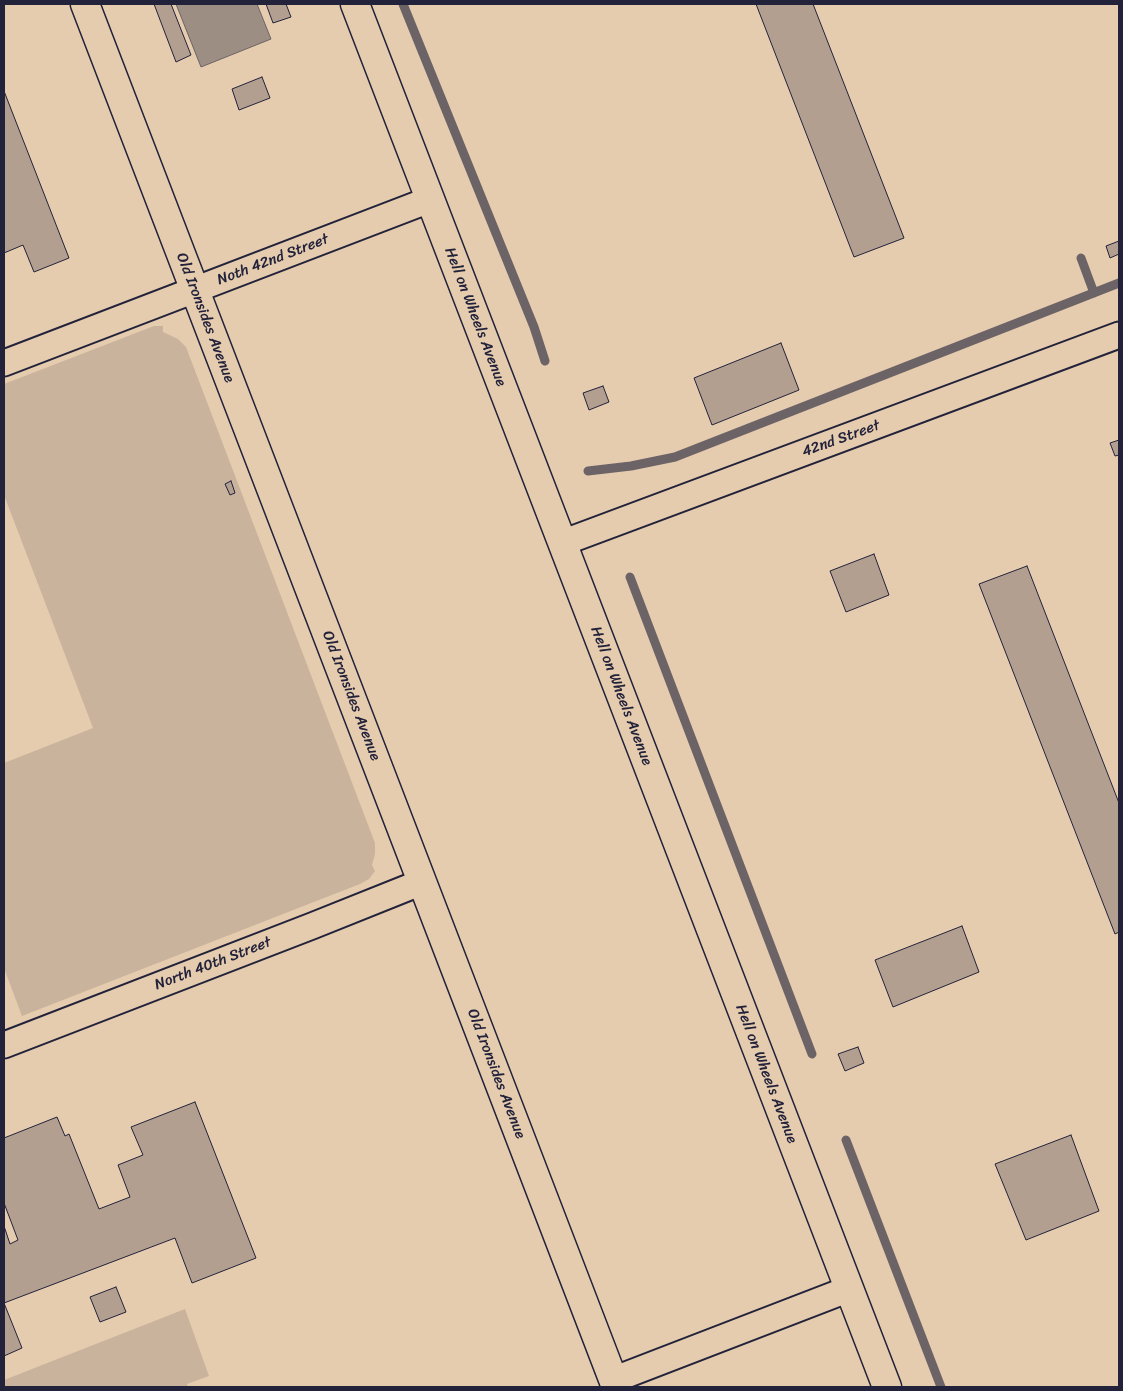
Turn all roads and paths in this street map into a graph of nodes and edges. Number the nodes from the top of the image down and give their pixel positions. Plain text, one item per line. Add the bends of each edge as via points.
1 (85, 4) edge
2 (355, 4) edge
3 (429, 200) junction
4 (194, 290) junction
5 (1119, 335) edge
6 (4, 363) edge
7 (562, 543) junction
8 (422, 882) junction
9 (4, 1045) edge
10 (849, 1289) junction
11 (615, 1384) edge
12 (887, 1387) edge

1 - 4 street, Old Ironsides Avenue
2 - 3 street, Hell on Wheels Avenue
3 - 4 street, Noth 42nd Street
3 - 7 street, Hell on Wheels Avenue
4 - 6 street, Noth 42nd Street
4 - 8 street, Old Ironsides Avenue
5 - 7 street, 42nd Street
7 - 10 street, Hell on Wheels Avenue
8 - 9 street, North 40th Street
8 - 11 street, Old Ironsides Avenue
10 - 11 street
10 - 12 street, Hell on Wheels Avenue

